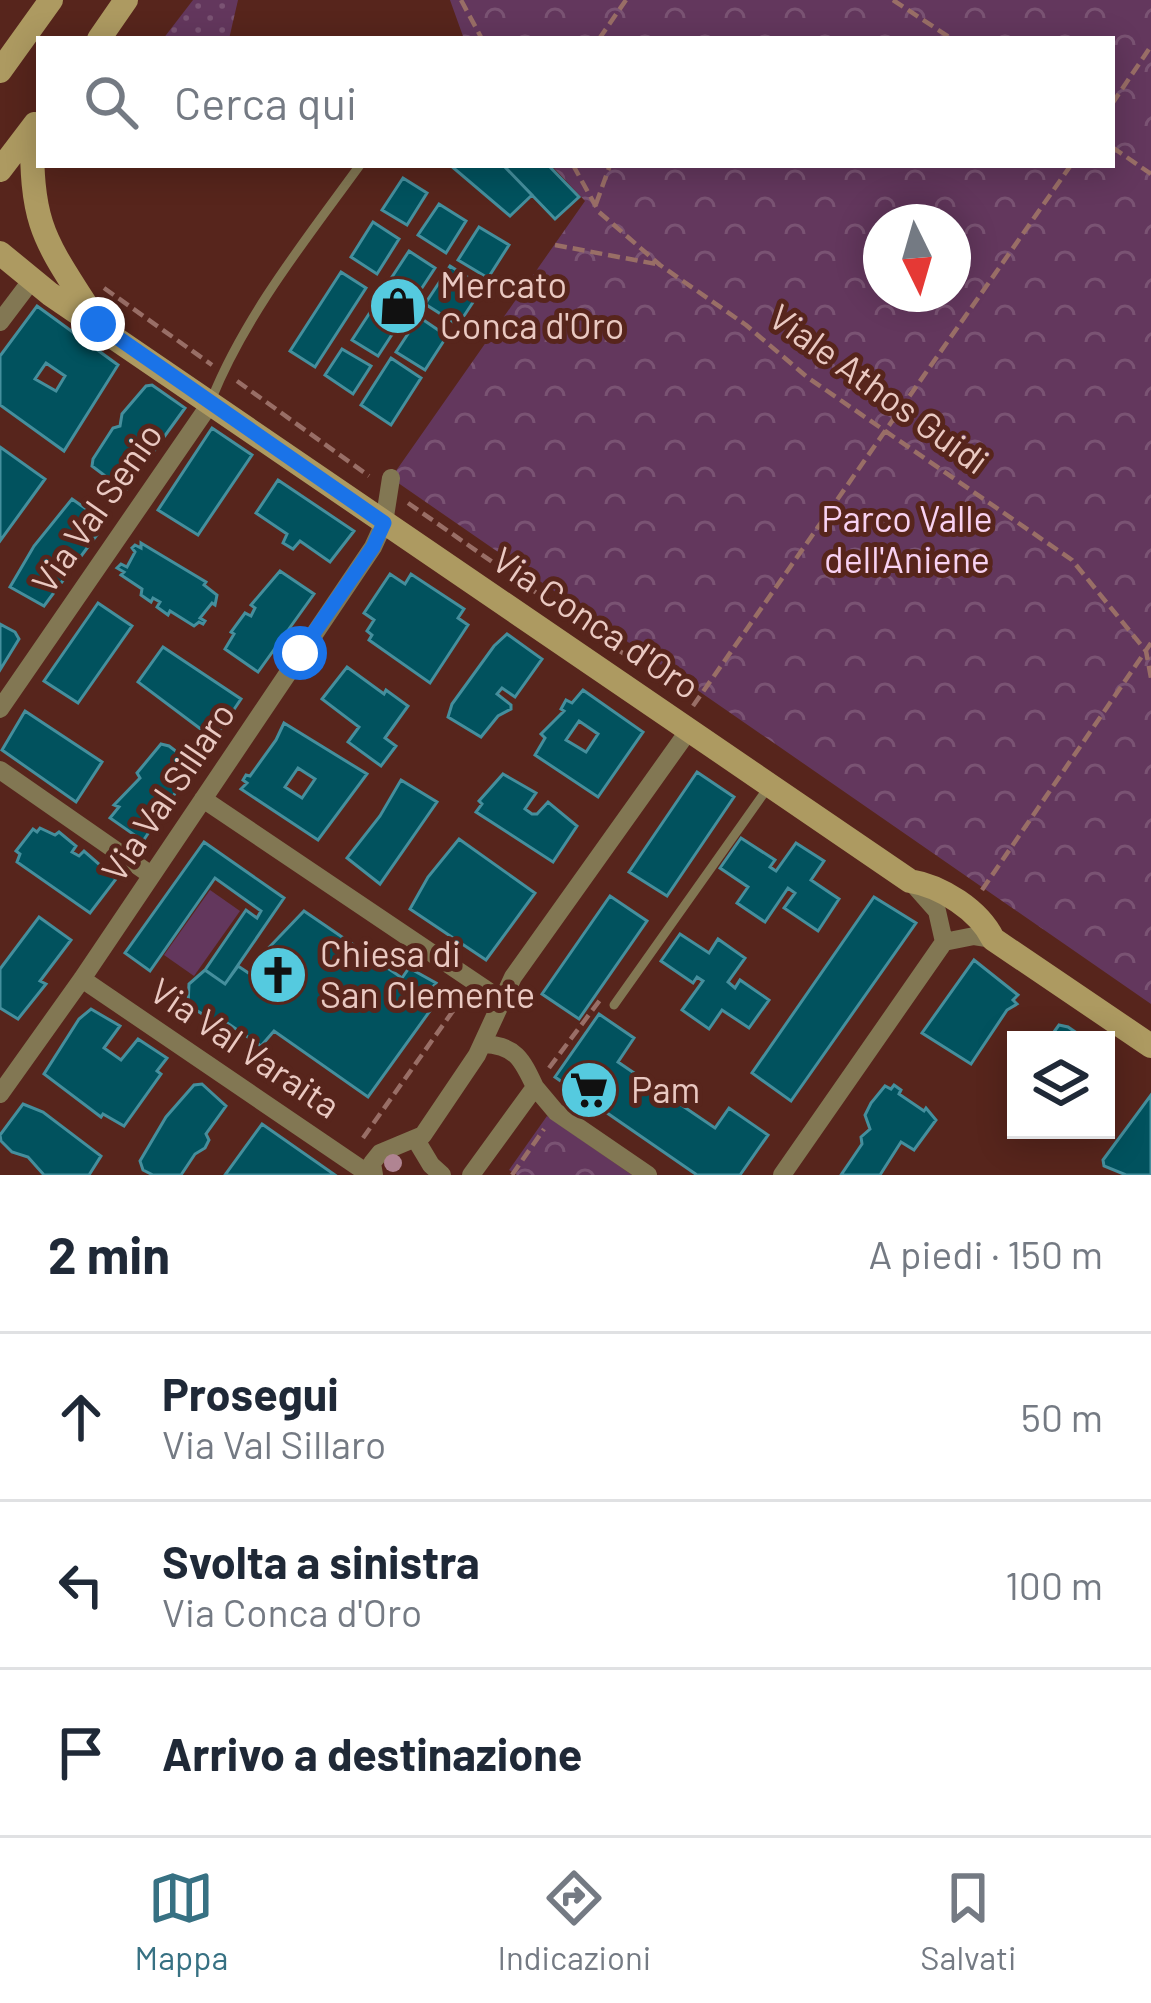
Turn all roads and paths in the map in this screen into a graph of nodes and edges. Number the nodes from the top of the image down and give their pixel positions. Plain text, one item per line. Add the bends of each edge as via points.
1 (51, 0) edge
2 (126, 0) edge
3 (461, 0) edge
4 (626, 0) edge
5 (893, 0) edge
6 (101, 36) edge
7 (480, 36) edge
8 (601, 36) edge
9 (947, 36) edge
10 (1151, 46) edge
11 (0, 70) edge
12 (1115, 100) edge
13 (35, 123) edge
14 (1115, 149) edge
15 (358, 168) edge
16 (575, 168) edge
17 (609, 168) edge
18 (1069, 168) edge
19 (0, 170) edge
20 (1151, 174) edge
21 (597, 209) junction
22 (555, 244) dead end
23 (0, 254) edge
24 (660, 265) junction
25 (31, 281) junction
26 (96, 282) dead end
27 (0, 322) edge
28 (98, 324) junction
29 (206, 361) dead end
30 (242, 385) dead end
31 (209, 404) junction
32 (886, 432) junction
33 (391, 484) junction
34 (384, 523) junction
35 (1151, 643) edge
36 (1148, 652) edge
37 (1151, 678) edge
38 (675, 690) dead end
39 (0, 709) edge
40 (689, 730) junction
41 (0, 770) edge
42 (770, 784) junction
43 (203, 799) junction
44 (151, 875) junction
45 (910, 881) junction
46 (969, 910) junction
47 (993, 939) junction
48 (944, 943) junction
49 (82, 979) junction
50 (500, 999) junction
51 (460, 1001) dead end
52 (614, 1005) dead end
53 (592, 1011) dead end
54 (483, 1044) junction
55 (1151, 1046) edge
56 (535, 1087) junction
57 (0, 1094) edge
58 (547, 1124) dead end
59 (416, 1140) junction
60 (361, 1142) dead end
61 (372, 1174) edge
62 (473, 1174) edge
63 (442, 1175) edge
64 (512, 1175) edge
65 (648, 1175) edge
66 (782, 1175) edge

1 - 11 street
2 - 6 street
3 - 7 path
4 - 8 path
5 - 9 path
10 - 12 path
13 - 19 street
13 - 28 street via 39,226
14 - 20 path
15 - 31 lane via 261,308
16 - 21 path, Viale Athos Guidi
17 - 21 path
18 - 32 path
21 - 24 path, Viale Athos Guidi
22 - 24 path
23 - 25 street, Via Conca d'Oro
24 - 32 path, Viale Athos Guidi
25 - 27 street
25 - 28 street, Via Conca d'Oro
26 - 29 path
28 - 31 street, Via Conca d'Oro
30 - 33 path
31 - 34 street, Via Conca d'Oro
31 - 39 street, Via Val Senio
32 - 36 path, Viale Athos Guidi via 1072,560
32 - 40 path via 694,703
33 - 34 street, Via Val Sillaro
33 - 38 path
34 - 40 street, Via Conca d'Oro
34 - 43 street, Via Val Sillaro
35 - 36 path
36 - 37 path, Viale Athos Guidi
36 - 46 path
40 - 42 street, Via Conca d'Oro
40 - 50 street
41 - 44 street
42 - 45 street, Via Conca d'Oro
42 - 52 lane
43 - 44 street, Via Val Sillaro
43 - 50 street
44 - 49 street, Via Val Sillaro
45 - 46 street, Via Conca d'Oro
45 - 48 street via 937,911
46 - 47 street, Via Conca d'Oro
47 - 48 street
47 - 55 street, Via Conca d'Oro
48 - 66 street
49 - 57 street, Via Val Sillaro
49 - 61 street, Via Val Varaita
50 - 54 street
51 - 60 path
53 - 56 path
54 - 56 street via 514,1051
54 - 59 street
56 - 62 street
56 - 65 street via 556,1112
58 - 64 path
59 - 61 street via 380,1153
59 - 63 street

